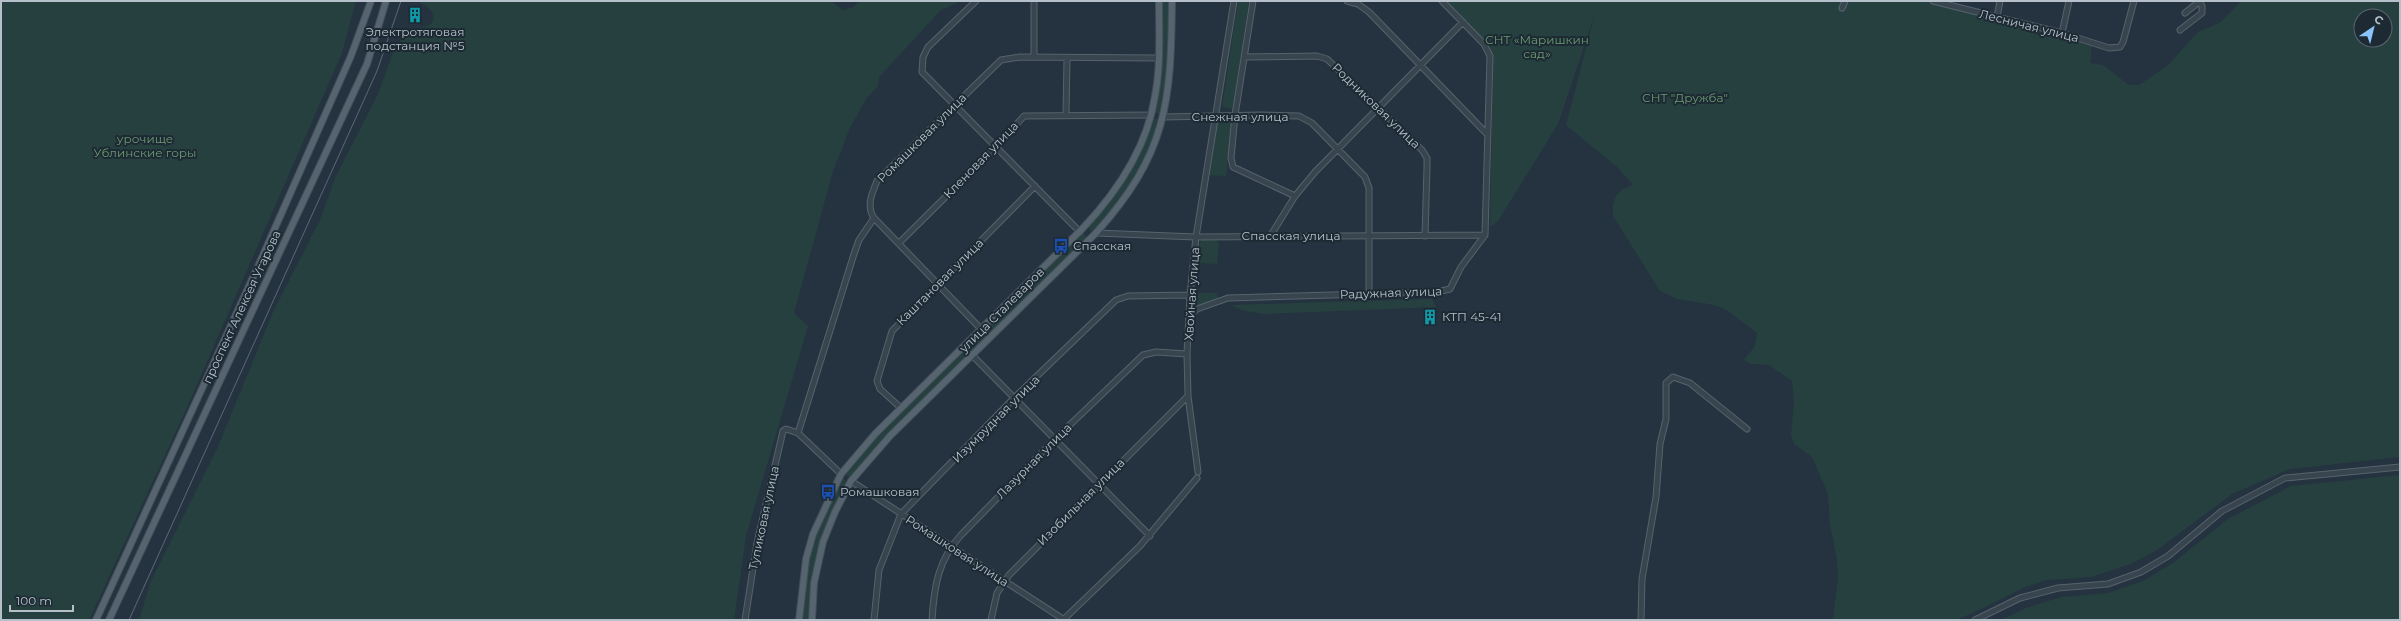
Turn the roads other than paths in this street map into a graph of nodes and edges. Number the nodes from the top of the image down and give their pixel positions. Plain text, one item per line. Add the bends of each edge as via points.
1 (371, 1) edge
2 (386, 1) edge
3 (976, 1) edge
4 (1034, 1) edge
5 (1159, 1) edge
6 (1172, 1) edge
7 (1234, 1) edge
8 (1253, 1) edge
9 (1347, 1) edge
10 (1442, 1) edge
11 (1845, 1) edge
12 (1933, 1) edge
13 (2000, 1) edge
14 (2069, 1) edge
15 (2134, 1) edge
16 (2199, 1) edge
17 (1842, 8) dead end
18 (2185, 13) dead end
19 (1997, 17) junction
20 (1463, 22) junction
21 (2180, 30) dead end
22 (2062, 33) junction
23 (1034, 57) junction
24 (1245, 57) junction
25 (1067, 58) junction
26 (1159, 58) junction
27 (1422, 66) junction
28 (956, 105) junction
29 (1378, 109) junction
30 (1235, 115) junction
31 (1066, 116) junction
32 (1151, 116) junction
33 (1216, 116) junction
34 (1164, 117) junction
35 (1486, 133) junction
36 (997, 146) junction
37 (1337, 150) junction
38 (1035, 186) junction
39 (1295, 196) junction
40 (874, 218) junction
41 (1082, 230) junction
42 (1094, 234) junction
43 (1271, 235) junction
44 (1485, 235) junction
45 (1370, 236) junction
46 (1425, 236) junction
47 (1196, 237) junction
48 (899, 243) junction
49 (938, 285) junction
50 (1369, 294) junction
51 (1190, 295) junction
52 (1191, 314) junction
53 (981, 329) junction
54 (964, 347) junction
55 (1187, 354) junction
56 (972, 355) junction
57 (1188, 396) junction
58 (1013, 399) junction
59 (901, 408) junction
60 (1747, 429) dead end
61 (798, 432) junction
62 (1054, 440) junction
63 (2400, 467) edge
64 (841, 474) junction
65 (851, 481) junction
66 (1099, 484) junction
67 (901, 514) junction
68 (1150, 536) junction
69 (950, 546) junction
70 (1003, 582) junction
71 (96, 620) edge
72 (109, 620) edge
73 (745, 620) edge
74 (799, 620) edge
75 (812, 620) edge
76 (874, 620) edge
77 (932, 620) edge
78 (991, 620) edge
79 (1063, 620) edge
80 (1641, 620) edge
81 (1975, 620) edge

1 - 71 main road, проспект Алексея Угарова via 351,56 267,248
2 - 72 main road, проспект Алексея Угарова via 367,64
3 - 28 street via 922,57 922,72
4 - 23 street
5 - 26 main road, улица Сталеваров
6 - 34 main road, улица Сталеваров via 1171,58
7 - 33 street, Хвойная улица
8 - 24 street
9 - 27 street via 1358,4 1369,12
10 - 20 street
11 - 17 street
12 - 19 street, Лесничая улица
13 - 19 street
14 - 22 street
15 - 22 street, Лесничая улица via 2120,47 2109,48
16 - 18 street
16 - 21 street via 2202,13
19 - 22 street, Лесничая улица
20 - 27 street
20 - 35 street via 1484,44 1490,56
23 - 25 street, Ромашковая улица
23 - 28 street, Ромашковая улица via 1001,60
24 - 29 street, Родниковая улица via 1317,56 1326,59
24 - 30 street
25 - 26 street, Ромашковая улица
25 - 31 street
26 - 32 main road, улица Сталеваров via 1156,95
27 - 29 street
27 - 35 street
28 - 36 street
28 - 40 street, Ромашковая улица via 877,181 870,204 870,212
29 - 37 street
29 - 46 street, Родниковая улица via 1422,150 1427,158
30 - 33 street, Снежная улица
30 - 37 street, Снежная улица via 1291,116 1306,119
30 - 39 street via 1231,158 1233,167
31 - 32 street, Кленовая улица
31 - 36 street, Кленовая улица via 1024,116
32 - 34 main road
32 - 41 main road, улица Сталеваров via 1128,171
33 - 34 street, Снежная улица
33 - 47 street, Хвойная улица
34 - 42 main road, улица Сталеваров via 1143,170 1115,212
35 - 44 street
36 - 38 street
36 - 48 street, Кленовая улица
37 - 39 street
37 - 45 street, Снежная улица via 1365,176 1369,188
38 - 41 street
38 - 49 street, Каштановая улица
39 - 43 street
40 - 48 street
40 - 61 street via 859,240 854,254
41 - 42 main road
41 - 53 main road, улица Сталеваров
42 - 47 street, Спасская улица
42 - 56 main road, улица Сталеваров
43 - 45 street, Спасская улица
43 - 47 street, Спасская улица
44 - 46 street, Спасская улица
44 - 50 street, Радужная улица via 1447,292
45 - 46 street, Спасская улица
45 - 50 street, Снежная улица
47 - 51 street, Хвойная улица
48 - 49 street
49 - 53 street
49 - 59 street, Каштановая улица via 898,324 888,338 877,381 880,389
50 - 52 street, Радужная улица via 1228,298 1197,309
51 - 52 street, Хвойная улица
51 - 58 street, Изумрудная улица via 1128,296 1116,300
52 - 55 street, Хвойная улица
53 - 54 main road, улица Сталеваров
54 - 56 main road
54 - 59 main road, улица Сталеваров
55 - 57 street, Хвойная улица
55 - 62 street, Лазурная улица via 1156,352 1143,355
56 - 58 street
56 - 65 main road, улица Сталеваров via 890,436
57 - 66 street, Изобильная улица
57 - 68 street, Хвойная улица via 1197,475
58 - 62 street
58 - 67 street, Изумрудная улица
59 - 64 main road, улица Сталеваров via 859,451
60 - 80 street via 1690,383 1673,377 1666,383 1666,419 1660,444 1656,497 1642,579
61 - 64 street via 803,440
61 - 73 street, Тупиковая улица via 786,429 783,431 757,543
62 - 66 street
62 - 69 street, Лазурная улица
63 - 81 street via 2285,478 2222,511 2168,556 2141,572 2108,584 2058,588 2020,598
64 - 65 main road
64 - 74 main road, улица Сталеваров via 813,534 806,559
65 - 67 street, Ромашковая улица
65 - 75 main road, улица Сталеваров via 823,542 814,583
66 - 68 street
66 - 70 street, Изобильная улица
67 - 69 street, Ромашковая улица
67 - 76 street, Изумрудная улица via 879,570
68 - 79 street, Хвойная улица
69 - 70 street, Ромашковая улица
69 - 77 street, Лазурная улица via 936,580
70 - 78 street, Изобильная улица via 993,603
70 - 79 street, Ромашковая улица

